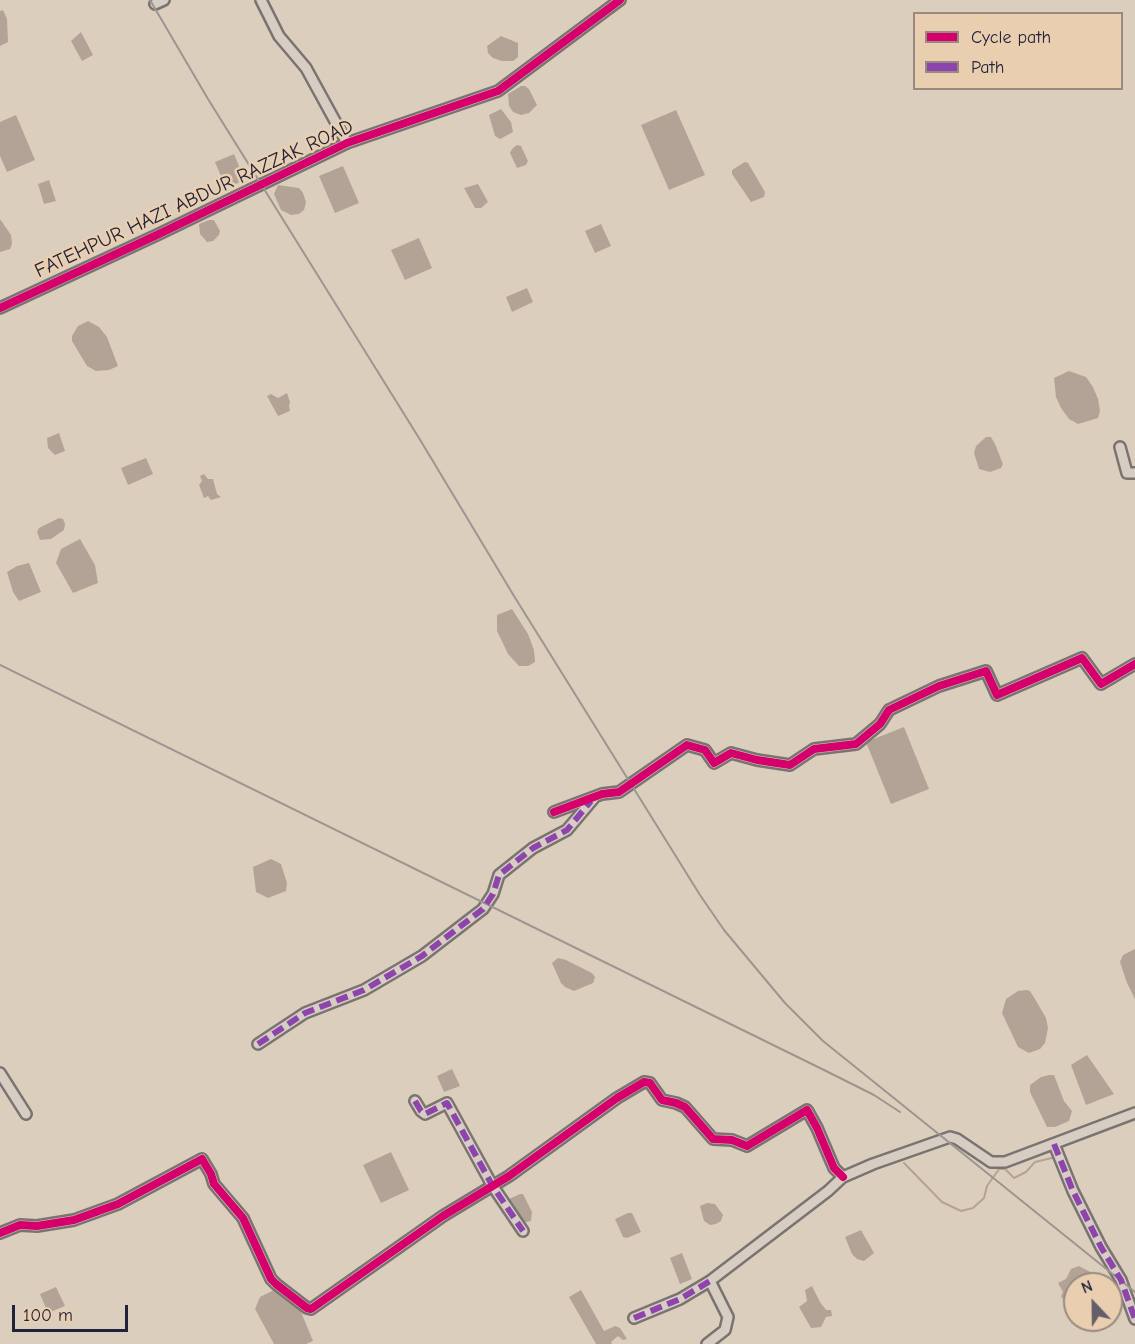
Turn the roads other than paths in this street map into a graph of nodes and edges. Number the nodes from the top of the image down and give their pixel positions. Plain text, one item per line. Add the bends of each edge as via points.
1 (261, 0) edge
2 (620, 0) edge
3 (347, 143) junction
4 (0, 308) edge
5 (1119, 447) dead end
6 (1135, 473) edge
7 (1135, 664) edge
8 (595, 796) junction
9 (554, 812) dead end
10 (258, 1044) dead end
11 (0, 1073) edge
12 (416, 1101) dead end
13 (1135, 1113) edge
14 (26, 1114) dead end
15 (1054, 1144) junction
16 (843, 1177) junction
17 (492, 1185) junction
18 (523, 1231) dead end
19 (0, 1233) edge
20 (710, 1281) junction
21 (634, 1318) dead end
22 (1135, 1318) edge
23 (707, 1344) edge

1 - 3 street via 279,36 306,68
2 - 3 street, FATEHPUR HAZI ABDUR RAZZAK ROAD via 498,91
3 - 4 street, FATEHPUR HAZI ABDUR RAZZAK ROAD
5 - 6 street via 1127,473
7 - 8 street via 1101,684 1082,658 997,696 986,671 939,686 889,710 880,724 856,744 814,749 790,765 731,753 714,762 705,750 687,745 619,792
8 - 9 street
8 - 10 street via 567,830 533,848 499,875 483,909 422,956 364,990 305,1013
11 - 14 street
12 - 17 street via 425,1114 447,1103
13 - 15 street
15 - 16 street via 1005,1162 991,1162 950,1137
15 - 22 street
16 - 17 street via 834,1168 807,1110 747,1146 713,1139 685,1107 662,1100 650,1083 644,1082
16 - 20 street
17 - 18 street
17 - 19 street via 311,1309 271,1279 243,1218 214,1184 202,1159 118,1204 74,1220 20,1225
20 - 21 street via 680,1299
20 - 23 street via 728,1317 725,1330

